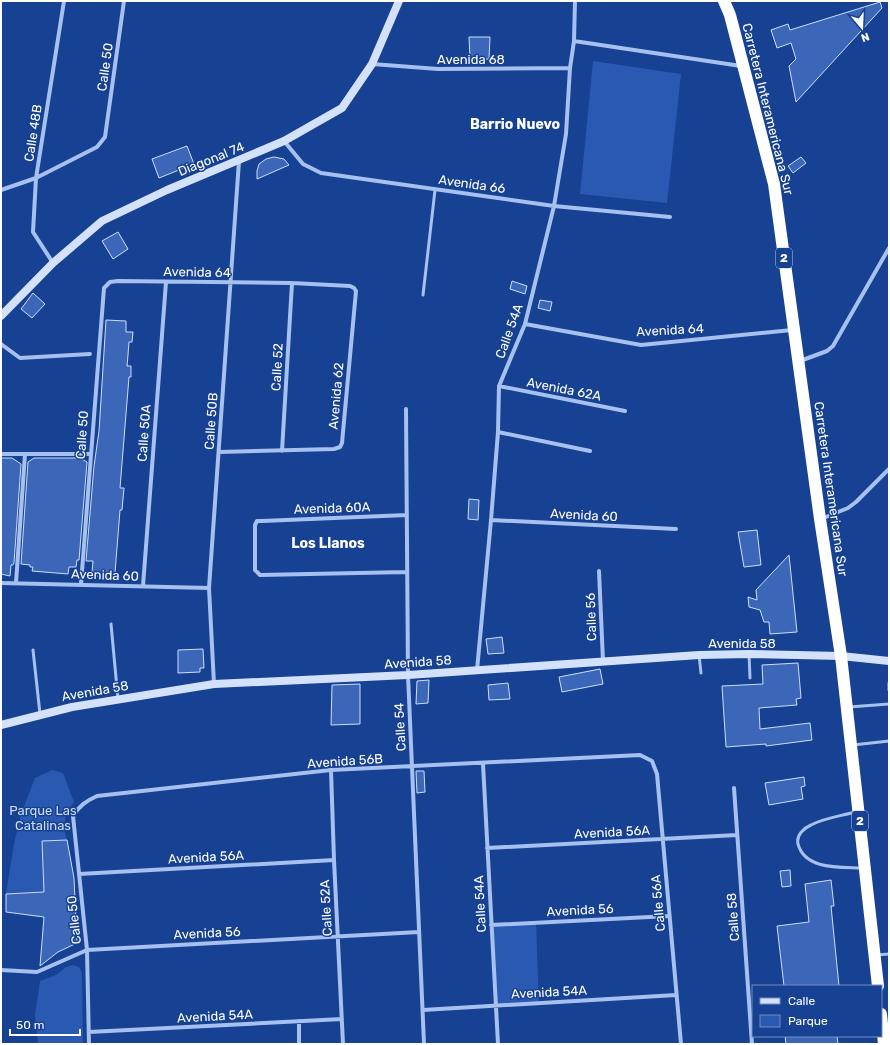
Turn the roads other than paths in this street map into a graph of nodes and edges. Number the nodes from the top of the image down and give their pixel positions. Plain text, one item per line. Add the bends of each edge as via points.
1 (64, 1) edge
2 (124, 1) edge
3 (399, 1) edge
4 (575, 1) edge
5 (724, 1) edge
6 (574, 41) junction
7 (372, 64) junction
8 (743, 66) junction
9 (570, 68) junction
10 (284, 141) junction
11 (239, 161) junction
12 (36, 178) junction
13 (1, 190) edge
14 (435, 190) junction
15 (554, 206) junction
16 (670, 217) dead end
17 (889, 248) edge
18 (53, 263) junction
19 (166, 282) junction
20 (231, 283) junction
21 (292, 283) junction
22 (104, 288) joint
23 (423, 295) dead end
24 (1, 316) edge
25 (525, 324) junction
26 (794, 330) junction
27 (1, 344) edge
28 (90, 354) dead end
29 (800, 361) junction
30 (499, 386) junction
31 (406, 409) dead end
32 (626, 411) dead end
33 (498, 432) junction
34 (590, 450) dead end
35 (282, 451) junction
36 (219, 452) junction
37 (1, 454) edge
38 (25, 454) junction
39 (90, 454) junction
40 (889, 469) edge
41 (407, 515) junction
42 (820, 519) junction
43 (492, 520) junction
44 (676, 529) dead end
45 (599, 571) dead end
46 (407, 572) junction
47 (1, 583) edge
48 (16, 583) junction
49 (81, 584) junction
50 (143, 586) junction
51 (209, 588) junction
52 (111, 624) dead end
53 (33, 650) dead end
54 (749, 654) junction
55 (699, 655) junction
56 (841, 656) junction
57 (602, 661) junction
58 (889, 661) edge
59 (477, 670) junction
60 (701, 673) dead end
61 (408, 676) junction
62 (750, 678) dead end
63 (889, 683) edge
64 (214, 684) junction
65 (889, 690) edge
66 (118, 699) junction
67 (889, 704) edge
68 (847, 707) junction
69 (40, 714) junction
70 (1, 725) edge
71 (889, 741) edge
72 (852, 745) junction
73 (652, 761) joint
74 (483, 764) junction
75 (412, 767) junction
76 (331, 770) junction
77 (734, 788) dead end
78 (87, 801) joint
79 (859, 811) junction
80 (737, 835) junction
81 (662, 840) junction
82 (487, 848) junction
83 (334, 860) junction
84 (865, 868) junction
85 (79, 874) junction
86 (669, 916) junction
87 (491, 925) junction
88 (419, 932) junction
89 (337, 936) junction
90 (87, 950) junction
91 (889, 954) edge
92 (875, 955) junction
93 (1, 970) edge
94 (878, 985) edge
95 (676, 995) junction
96 (496, 1005) junction
97 (422, 1010) junction
98 (342, 1019) junction
99 (299, 1021) junction
100 (882, 1024) edge
101 (89, 1032) junction
102 (89, 1044) edge
103 (299, 1044) edge
104 (343, 1044) edge
105 (424, 1044) edge
106 (498, 1044) edge
107 (681, 1044) edge
108 (752, 1044) edge
109 (884, 1044) edge

1 - 12 street, Calle 48B
2 - 12 street, Calle 50 via 105,137 96,147
3 - 7 main road, Diagonal 74
4 - 6 street, Calle 54A
5 - 8 highway, Carretera Interamericana Sur / 2
6 - 8 street
6 - 9 street, Calle 54A
7 - 9 street, Avenida 68 via 438,69
7 - 10 main road, Diagonal 74 via 342,108
8 - 26 highway, Carretera Interamericana Sur / 2 via 774,184
9 - 15 street, Calle 54A via 566,134
10 - 11 main road, Diagonal 74
10 - 14 street, Avenida 66 via 303,164 321,173
11 - 18 main road, Diagonal 74 via 167,190 102,221
11 - 20 street, Calle 50B
12 - 13 street
12 - 18 street, Calle 48B via 32,232
14 - 15 street, Avenida 66
14 - 23 lane
15 - 16 street, Avenida 66
15 - 25 street, Calle 54A
17 - 29 street via 833,346
18 - 24 main road, Diagonal 74
19 - 20 street, Avenida 64
19 - 22 street, Avenida 64 via 118,281 110,282
19 - 50 street, Calle 50A
20 - 21 street, Avenida 64
20 - 36 street, Calle 50B
21 - 35 street, Calle 52
21 - 35 street, Avenida 62 via 350,286 356,291 342,443 334,449
22 - 39 street, Calle 50
25 - 26 street, Avenida 64 via 641,344
25 - 30 street, Calle 54A
26 - 29 highway, Carretera Interamericana Sur / 2
27 - 28 street via 20,358
29 - 42 highway, Carretera Interamericana Sur / 2
30 - 32 street, Avenida 62A
30 - 33 street, Calle 54A
31 - 41 street, Calle 54
33 - 34 street
33 - 43 street, Calle 54A
35 - 36 street, Avenida 62
36 - 51 street, Calle 50B
37 - 38 street
38 - 39 street
38 - 48 street
39 - 49 street, Calle 50
40 - 42 street via 848,508
41 - 46 street, Calle 54
41 - 46 street, Avenida 60A via 257,521 255,526 256,570 260,575
42 - 56 highway, Carretera Interamericana Sur / 2
43 - 44 street, Avenida 60
43 - 59 street, Calle 54A
45 - 57 street, Calle 56
46 - 61 street, Calle 54
47 - 48 street, Avenida 60
48 - 49 street, Avenida 60
49 - 50 street, Avenida 60
50 - 51 street, Avenida 60
51 - 64 street, Calle 50B
52 - 66 lane
53 - 69 lane
54 - 55 main road, Avenida 58
54 - 56 main road, Avenida 58
54 - 62 lane
55 - 57 main road, Avenida 58
55 - 60 lane
56 - 58 main road, Avenida 58
56 - 68 highway, Carretera Interamericana Sur / 2
57 - 59 main road, Avenida 58
59 - 61 main road, Avenida 58
61 - 64 main road, Avenida 58
61 - 75 street, Calle 54
63 - 65 lane
64 - 66 main road, Avenida 58
66 - 69 main road, Avenida 58
67 - 68 lane
68 - 72 highway, Carretera Interamericana Sur / 2
69 - 70 main road, Avenida 58
71 - 72 lane
72 - 79 highway, Carretera Interamericana Sur / 2
73 - 74 street, Avenida 56B via 640,755
73 - 81 street, Calle 56A via 657,774
74 - 75 street, Avenida 56B
74 - 82 street, Calle 54A
75 - 76 street, Avenida 56B
75 - 88 street, Calle 54
76 - 78 street, Avenida 56B via 97,796
76 - 83 street, Calle 52A
77 - 80 street, Calle 58
78 - 85 street, Calle 50 via 73,816
79 - 84 highway, Carretera Interamericana Sur / 2
79 - 84 lane via 811,825 802,831 797,840 800,852 813,862 826,866
80 - 81 street, Avenida 56A
80 - 108 street, Calle 58
81 - 82 street, Avenida 56A
81 - 86 street, Calle 56A
82 - 87 street, Calle 54A
83 - 85 street, Avenida 56A
83 - 89 street, Calle 52A
84 - 92 highway, Carretera Interamericana Sur / 2
85 - 90 street, Calle 50
86 - 87 street, Avenida 56
86 - 95 street, Calle 56A
87 - 96 street, Calle 54A
88 - 89 street, Avenida 56
88 - 97 street, Calle 54
89 - 90 street, Avenida 56
89 - 98 street, Calle 52A
90 - 93 street, Avenida 56 via 37,972
90 - 101 street, Calle 50
91 - 92 lane
92 - 94 highway, Carretera Interamericana Sur / 2
95 - 96 street, Avenida 54A
95 - 107 street, Calle 56A
96 - 97 street, Avenida 54A
96 - 106 street, Calle 54A
97 - 105 street, Calle 54
98 - 99 street, Avenida 54A
98 - 104 street, Calle 52A
99 - 101 street, Avenida 54A
99 - 103 street
100 - 109 highway
101 - 102 street, Calle 50

